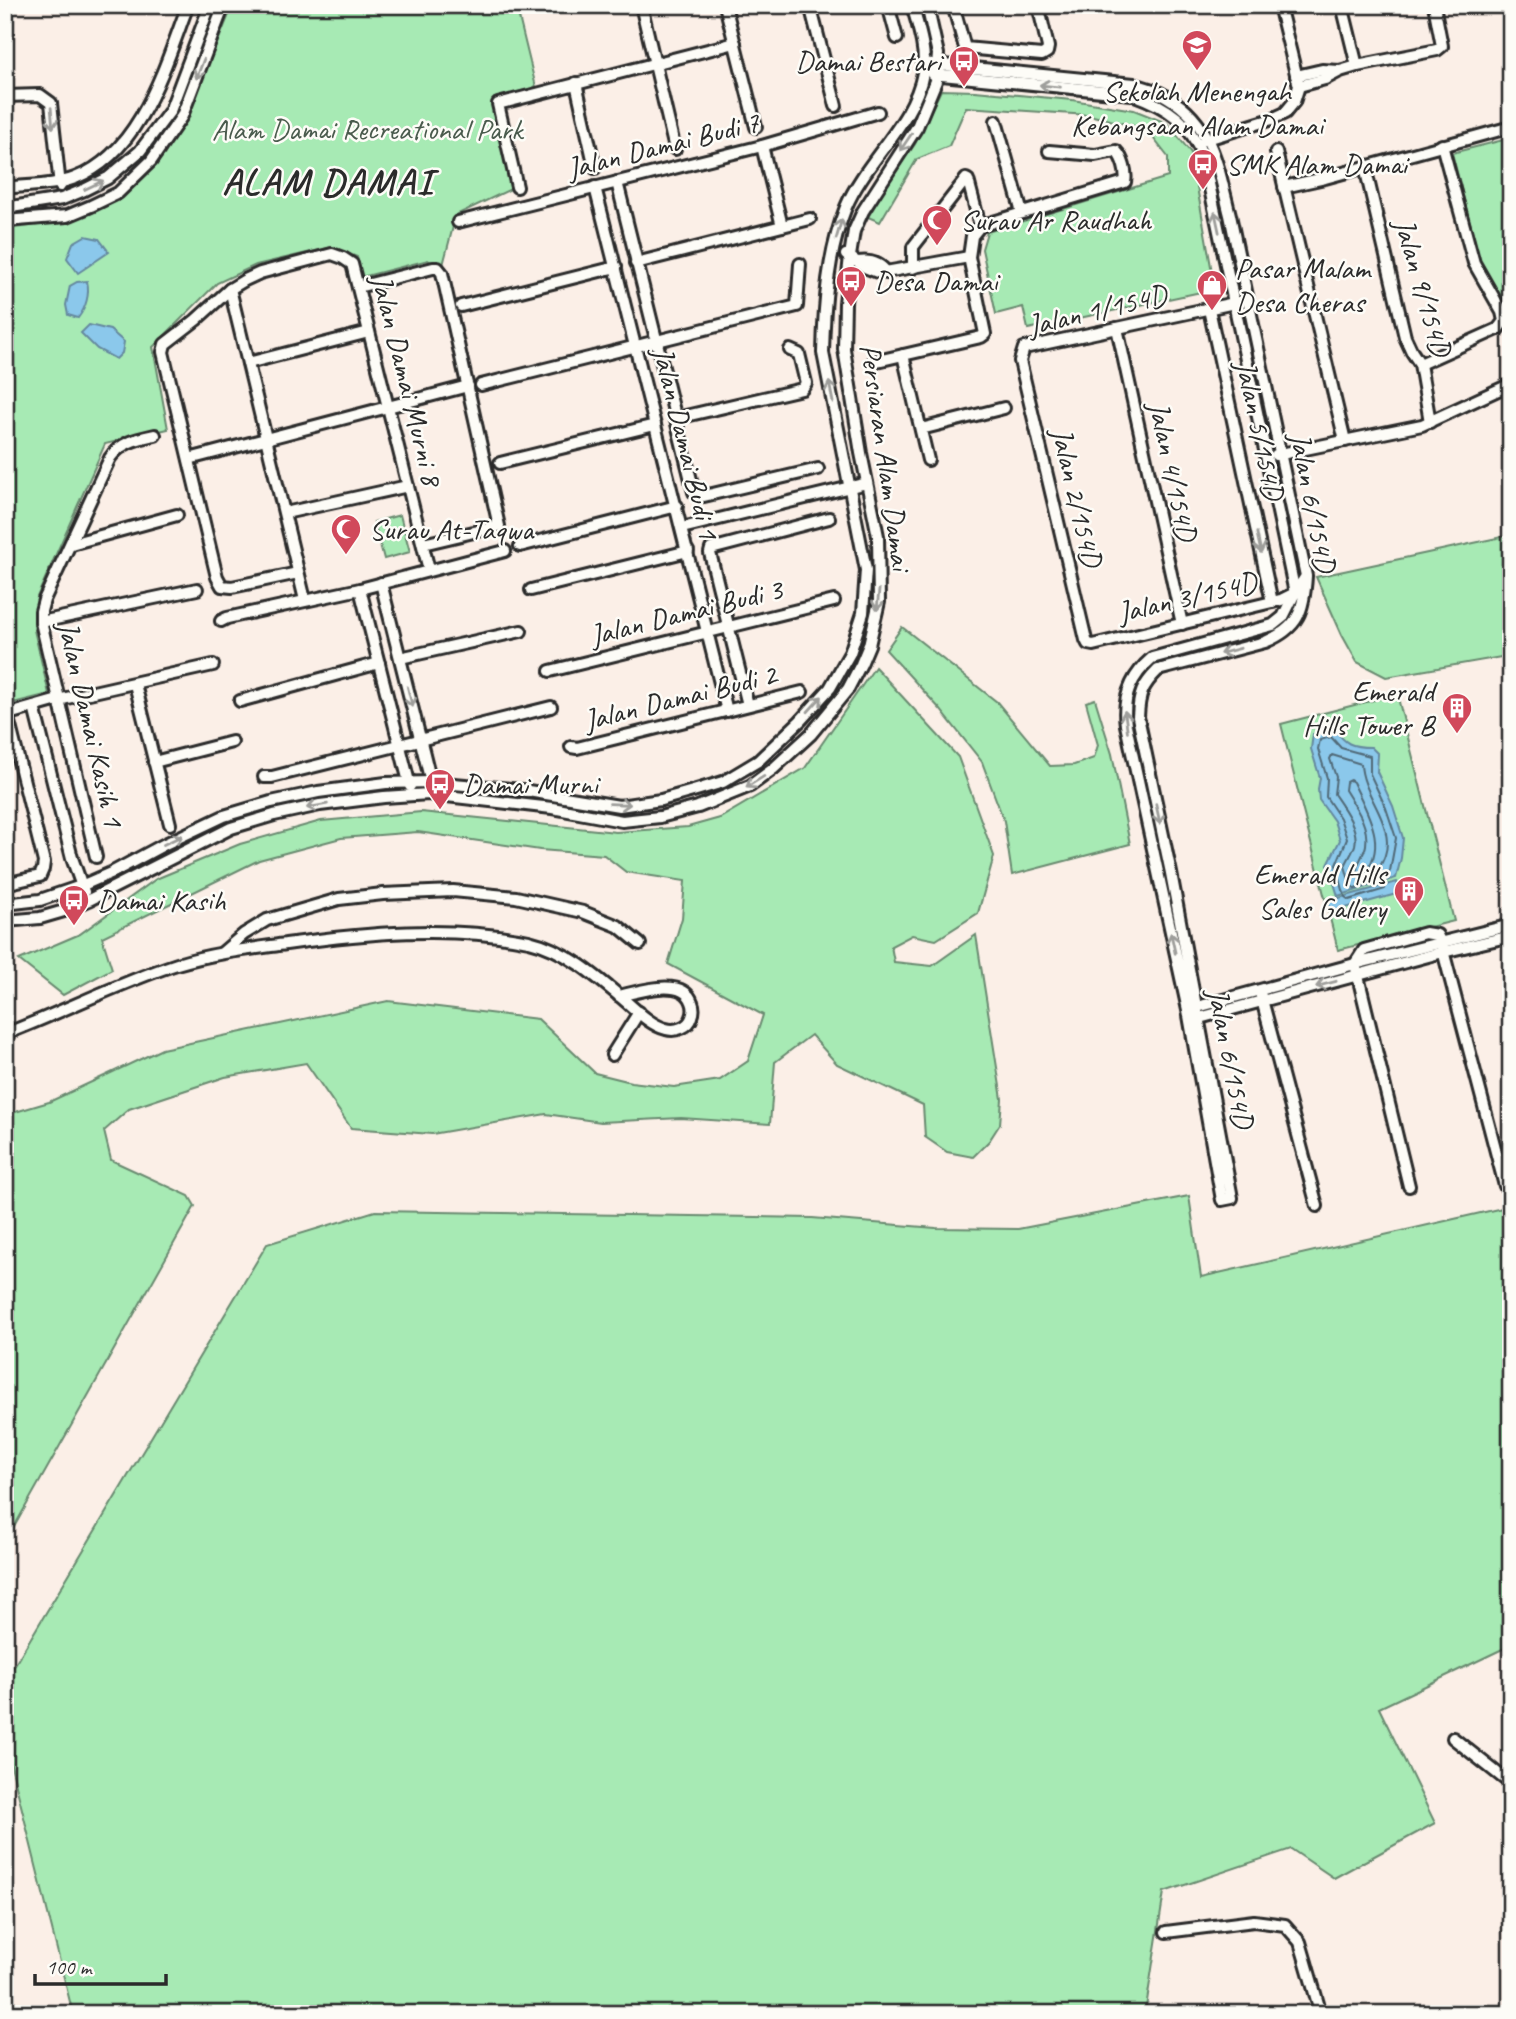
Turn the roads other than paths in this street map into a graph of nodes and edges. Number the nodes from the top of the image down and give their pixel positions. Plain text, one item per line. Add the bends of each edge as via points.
1 (188, 5) edge
2 (210, 5) edge
3 (224, 5) edge
4 (641, 5) edge
5 (725, 5) edge
6 (810, 5) edge
7 (888, 5) edge
8 (912, 5) edge
9 (927, 5) edge
10 (953, 5) edge
11 (1038, 5) edge
12 (1279, 5) edge
13 (1342, 5) edge
14 (1434, 5) edge
15 (897, 38) dead end
16 (735, 44) junction
17 (655, 64) junction
18 (1357, 66) junction
19 (923, 68) junction
20 (940, 69) junction
21 (1297, 81) junction
22 (576, 83) junction
23 (5, 96) edge
24 (836, 106) dead end
25 (878, 112) dead end
26 (996, 121) dead end
27 (756, 127) dead end
28 (1511, 127) edge
29 (1200, 128) junction
30 (1222, 135) junction
31 (1203, 141) junction
32 (1442, 145) junction
33 (762, 146) junction
34 (675, 149) dead end
35 (1049, 151) dead end
36 (1276, 152) dead end
37 (1217, 163) junction
38 (1365, 167) junction
39 (595, 168) dead end
40 (59, 182) junction
41 (617, 182) junction
42 (517, 187) dead end
43 (596, 187) junction
44 (1284, 187) junction
45 (5, 188) edge
46 (62, 199) junction
47 (5, 208) edge
48 (1022, 213) junction
49 (810, 219) dead end
50 (5, 222) edge
51 (458, 222) dead end
52 (782, 226) junction
53 (980, 226) junction
54 (833, 253) junction
55 (969, 257) junction
56 (854, 259) junction
57 (636, 263) junction
58 (800, 264) dead end
59 (616, 267) junction
60 (913, 268) junction
61 (358, 287) junction
62 (230, 289) junction
63 (1248, 300) junction
64 (1234, 303) junction
65 (461, 306) dead end
66 (1209, 309) junction
67 (1117, 328) junction
68 (369, 332) junction
69 (656, 340) junction
70 (636, 345) junction
71 (790, 350) dead end
72 (903, 355) junction
73 (1020, 361) joint
74 (873, 362) dead end
75 (248, 363) junction
76 (1420, 363) junction
77 (1511, 384) edge
78 (481, 385) dead end
79 (468, 386) junction
80 (388, 406) junction
81 (1004, 408) dead end
82 (677, 418) junction
83 (1430, 422) junction
84 (655, 425) junction
85 (921, 429) junction
86 (155, 435) dead end
87 (266, 438) junction
88 (1277, 438) junction
89 (1345, 441) junction
90 (1294, 451) junction
91 (1280, 454) junction
92 (1266, 457) junction
93 (189, 458) junction
94 (844, 458) junction
95 (928, 460) dead end
96 (500, 463) dead end
97 (818, 469) dead end
98 (1285, 477) junction
99 (867, 483) junction
100 (408, 486) junction
101 (850, 486) junction
102 (827, 492) junction
103 (677, 506) junction
104 (285, 513) junction
105 (856, 513) junction
106 (177, 515) dead end
107 (829, 518) dead end
108 (682, 528) junction
109 (71, 544) junction
110 (423, 544) junction
111 (520, 545) dead end
112 (505, 551) dead end
113 (688, 551) junction
114 (429, 570) junction
115 (298, 573) junction
116 (1306, 576) junction
117 (381, 583) junction
118 (197, 589) dead end
119 (360, 589) junction
120 (531, 590) dead end
121 (1295, 593) junction
122 (305, 600) junction
123 (834, 601) dead end
124 (1272, 602) junction
125 (221, 621) dead end
126 (41, 622) junction
127 (1182, 624) junction
128 (728, 627) junction
129 (521, 631) dead end
130 (708, 632) junction
131 (393, 633) junction
132 (1088, 644) joint
133 (375, 648) junction
134 (400, 658) junction
135 (379, 663) junction
136 (213, 665) dead end
137 (550, 671) dead end
138 (135, 684) junction
139 (802, 692) dead end
140 (58, 701) junction
141 (240, 701) dead end
142 (748, 705) junction
143 (34, 707) junction
144 (551, 707) dead end
145 (727, 711) junction
146 (6, 712) edge
147 (420, 739) junction
148 (232, 742) dead end
149 (399, 745) junction
150 (571, 747) dead end
151 (154, 762) junction
152 (264, 777) dead end
153 (409, 782) junction
154 (431, 782) junction
155 (693, 791) junction
156 (429, 794) junction
157 (410, 795) junction
158 (698, 807) junction
159 (170, 824) dead end
160 (96, 858) dead end
161 (5, 884) edge
162 (81, 886) junction
163 (89, 900) junction
164 (5, 904) edge
165 (5, 921) edge
166 (1511, 925) edge
167 (1511, 936) edge
168 (640, 944) dead end
169 (1442, 947) junction
170 (223, 952) junction
171 (1356, 969) junction
172 (620, 996) junction
173 (1261, 996) junction
174 (639, 1012) junction
175 (1193, 1014) junction
176 (5, 1034) edge
177 (612, 1055) dead end
178 (1409, 1186) dead end
179 (1505, 1186) dead end
180 (1227, 1199) dead end
181 (1317, 1206) dead end
182 (1453, 1738) dead end
183 (1511, 1784) edge
184 (1166, 1932) dead end
185 (1321, 2014) edge

1 - 40 street via 135,129 89,172
46 -> 2 street via 108,178 140,151 170,111
3 -> 50 street via 182,116 151,161 118,192 91,206 67,216
4 - 17 street
5 - 16 street
6 - 24 street
7 - 15 street
8 - 19 street
9 - 20 street
10 - 11 street via 965,48 1042,55 1048,47
12 - 21 street
13 - 18 street
14 - 18 street via 1442,46 1437,50
16 - 17 street
16 - 27 street
17 - 22 street
17 - 34 street
18 - 21 street via 1322,70
19 - 20 street, Jalan 6/154D
54 -> 19 street, Persiaran Alam Damai via 847,205 906,114
20 - 29 street, Jalan 6/154D via 1134,84 1181,106
31 -> 20 street, Jalan 6/154D via 1175,114 1132,94
20 -> 56 street, Persiaran Alam Damai via 917,127 854,230
21 - 30 street via 1294,102 1285,113
22 - 39 street
22 - 42 street via 498,104
23 -> 40 street via 40,94 51,103
25 - 33 street, Jalan Damai Budi 7
26 - 48 street
28 - 32 street
29 - 30 street
29 - 31 street, Jalan 6/154D
30 - 31 street
30 - 37 street
31 - 37 street, Jalan 6/154D
64 -> 31 street, Jalan 6/154D
32 - 38 street
32 - 76 street via 1474,263 1504,321 1498,329
33 - 41 street, Jalan Damai Budi 7
33 - 52 street
35 - 48 street via 1095,155 1116,151 1125,183
36 - 44 street
37 - 63 street, Jalan 6/154D
38 - 44 street
38 - 76 street, Jalan 9/154D via 1405,337
40 - 45 street
40 - 46 street
41 - 43 street, Jalan Damai Budi 7
41 - 57 street
43 - 51 street, Jalan Damai Budi 7
43 - 59 street, Jalan Damai Budi 1
44 - 89 street
46 - 47 street
48 - 53 street
49 - 52 street
52 - 57 street
53 - 55 street via 972,236
53 - 60 street via 966,178 913,247
54 - 56 street
94 -> 54 street, Persiaran Alam Damai via 823,354
55 - 60 street
55 - 72 street via 985,334
56 - 60 street via 880,274
56 - 99 street, Persiaran Alam Damai via 845,303 844,349
57 - 69 street
58 - 69 street via 797,306
59 - 65 street
59 - 70 street, Jalan Damai Budi 1
61 - 62 street, Jalan Damai Murni 8 via 352,264 332,254 260,273
61 - 68 street, Jalan Damai Murni 8
61 - 79 street via 438,268
62 - 75 street
62 - 93 street via 164,344
63 - 64 street, Jalan 1/154D
63 - 88 street, Jalan 6/154D
64 - 66 street, Jalan 1/154D
64 - 92 street, Jalan 6/154D
66 - 67 street, Jalan 1/154D
66 -> 124 street, Jalan 5/154D
67 - 73 street, Jalan 1/154D via 1024,348
67 - 127 street, Jalan 4/154D
68 - 75 street
68 - 80 street, Jalan Damai Murni 8
69 - 70 street
69 - 82 street
70 - 78 street
70 - 84 street, Jalan Damai Budi 1
71 - 82 street via 799,354 806,383 802,389
72 - 74 street
72 - 85 street
73 - 132 street, Jalan 2/154D
75 - 87 street
76 - 83 street, Jalan 9/154D
77 - 83 street
79 - 80 street
79 - 110 street via 499,526
80 - 87 street
80 - 100 street, Jalan Damai Murni 8
81 - 85 street
82 - 97 street via 698,495
83 - 89 street
84 - 96 street
84 - 103 street, Jalan Damai Budi 1
85 - 95 street
86 - 109 street, Jalan Damai Kasih 1 via 116,449
87 - 93 street
87 - 104 street
88 - 90 street via 1280,446
88 - 91 street, Jalan 6/154D
89 - 90 street
90 - 91 street
90 - 98 street via 1283,465
91 - 92 street
91 - 98 street, Jalan 6/154D
92 - 121 street, Jalan 6/154D
93 - 115 street via 216,577 222,586
94 - 101 street, Persiaran Alam Damai
94 - 102 street via 841,478
98 - 116 street, Jalan 6/154D
99 - 101 street
99 -> 158 street, Persiaran Alam Damai via 878,536 879,602 869,645 848,689 811,734 773,769 750,786
100 - 104 street
100 - 110 street, Jalan Damai Murni 8
101 - 102 street
101 - 105 street, Persiaran Alam Damai
102 - 105 street via 847,498
102 - 108 street
103 - 108 street, Jalan Damai Budi 1
103 - 111 street
104 - 115 street
155 -> 105 street, Persiaran Alam Damai via 723,782 758,761 830,688 850,653 863,613 866,570
106 - 109 street
107 - 128 street via 711,548
108 - 113 street, Jalan Damai Budi 1
109 - 126 street, Jalan Damai Kasih 1 via 44,600
110 - 114 street, Jalan Damai Murni 8
112 - 114 street
113 - 120 street
113 - 130 street, Jalan Damai Budi 1
114 - 117 street
115 - 122 street
116 - 121 street
116 -> 175 street, Jalan 6/154D via 1300,612 1282,635 1158,670 1139,698 1138,717
117 - 119 street
117 - 131 street
118 - 126 street
119 - 122 street
119 - 133 street
121 - 124 street, Jalan 3/154D
175 -> 121 street, Jalan 6/154D via 1126,725 1126,697 1139,669 1152,658 1273,625 1283,617
122 - 125 street
123 - 128 street, Jalan Damai Budi 3
124 - 127 street, Jalan 3/154D
126 - 140 street, Jalan Damai Kasih 1
127 - 132 street, Jalan 3/154D
128 - 130 street, Jalan Damai Budi 3
128 - 142 street
129 - 134 street
130 - 137 street, Jalan Damai Budi 3
130 - 145 street, Jalan Damai Budi 1
131 - 133 street via 387,630 377,635
131 - 134 street
133 - 135 street
134 -> 147 street
135 - 141 street
135 - 149 street
136 - 138 street
138 - 140 street
138 - 151 street
139 - 142 street, Jalan Damai Budi 2
140 - 143 street
140 - 160 street, Jalan Damai Kasih 1
142 - 145 street, Jalan Damai Budi 2
143 - 146 street
143 - 162 street
144 - 147 street
145 - 150 street, Jalan Damai Budi 2
146 - 161 street via 44,862 40,876
147 - 149 street
147 - 154 street
148 - 151 street
149 - 152 street
149 - 153 street
151 - 159 street
153 - 154 street, Persiaran Alam Damai
153 - 157 street
162 -> 153 street, Persiaran Alam Damai via 224,816 318,792
154 -> 155 street, Persiaran Alam Damai via 522,790 619,806
154 - 156 street
155 - 158 street
156 - 157 street, Persiaran Alam Damai
156 - 158 street, Persiaran Alam Damai via 552,807 622,821
157 -> 163 street, Persiaran Alam Damai via 320,805 231,828
162 - 163 street
162 - 164 street, Persiaran Alam Damai via 40,900
163 - 165 street, Persiaran Alam Damai via 40,918
166 - 169 street
167 - 169 street
168 - 170 street via 618,926 583,912 516,897 453,891 339,899 267,920
169 - 171 street
169 - 179 street
170 - 172 street via 335,937 476,934 552,948
170 - 176 street via 164,969
171 - 173 street
171 - 178 street
172 - 174 street
172 - 174 street via 672,987 690,997 694,1014 690,1022 673,1030
173 - 175 street
173 - 181 street
174 - 177 street
175 - 180 street, Jalan 6/154D
182 - 183 street
184 - 185 street via 1254,1921 1285,1925 1300,1942

